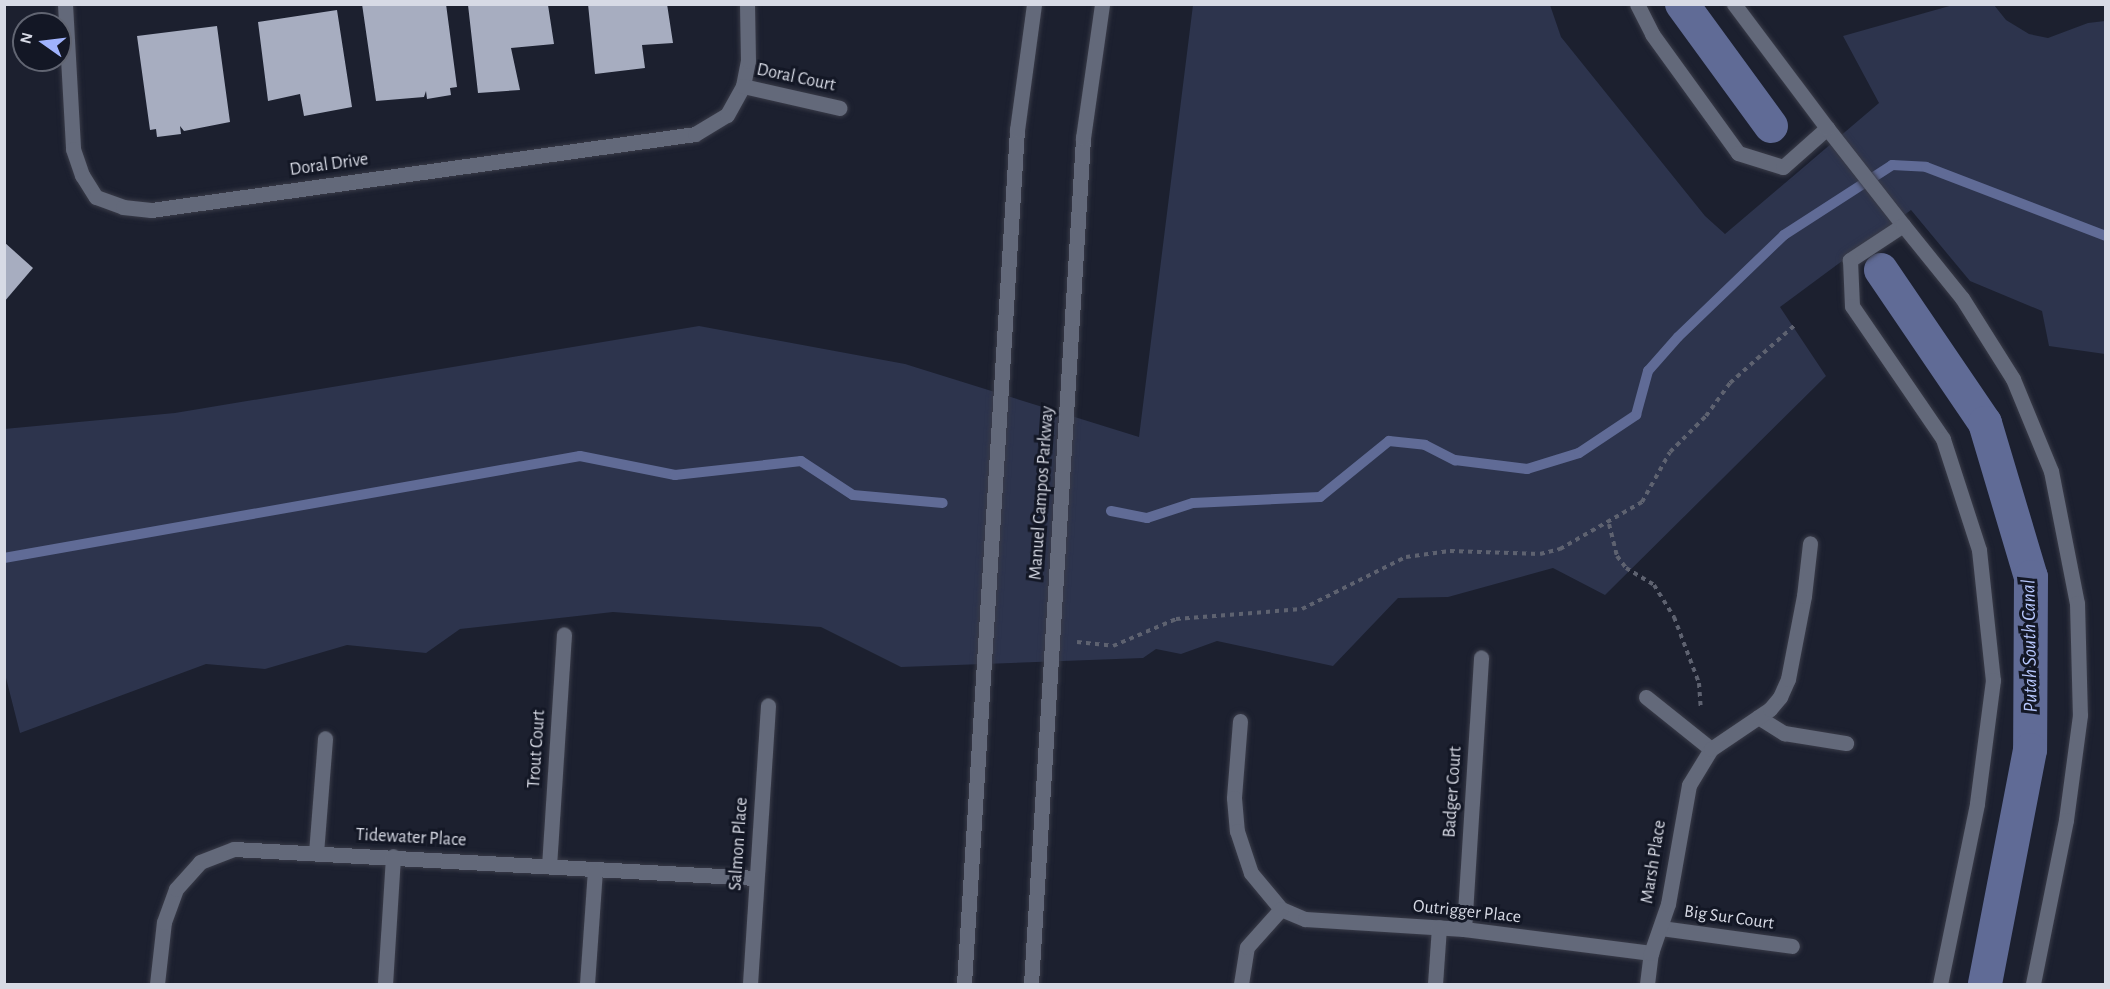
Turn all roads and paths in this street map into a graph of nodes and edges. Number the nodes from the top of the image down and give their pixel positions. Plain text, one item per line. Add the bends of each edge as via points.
1 (65, 4) edge
2 (747, 4) edge
3 (1034, 4) edge
4 (1102, 4) edge
5 (1637, 4) edge
6 (1734, 4) edge
7 (743, 86) junction
8 (840, 108) dead end
9 (1827, 128) junction
10 (1902, 225) junction
11 (1796, 324) dead end
12 (1609, 524) junction
13 (1810, 543) dead end
14 (564, 634) dead end
15 (1053, 640) junction
16 (1481, 658) dead end
17 (1646, 697) dead end
18 (768, 706) dead end
19 (1758, 717) junction
20 (1240, 721) dead end
21 (325, 738) dead end
22 (1846, 743) dead end
23 (1711, 749) junction
24 (316, 853) junction
25 (393, 856) junction
26 (549, 866) junction
27 (595, 869) junction
28 (756, 878) junction
29 (1281, 909) junction
30 (1439, 927) junction
31 (1464, 928) junction
32 (1661, 928) junction
33 (1792, 946) dead end
34 (1651, 953) junction
35 (157, 984) edge
36 (385, 984) edge
37 (587, 984) edge
38 (750, 984) edge
39 (964, 984) edge
40 (1031, 984) edge
41 (1241, 984) edge
42 (1435, 984) edge
43 (1647, 984) edge
44 (1940, 984) edge
45 (2033, 984) edge

1 - 7 street, Doral Drive via 73,149 82,175 96,197 123,207 151,210 695,134 727,115
2 - 7 street, Doral Drive via 748,61
3 - 39 street via 1017,130
4 - 15 street, Manuel Campos Parkway via 1083,138
5 - 9 street via 1652,34 1738,153 1783,167
6 - 9 street
7 - 8 street, Doral Court
9 - 10 street
10 - 44 street via 1850,260 1852,306 1943,439 1979,550 1993,680 1977,804
10 - 45 street via 1962,298 2013,380 2051,471 2077,603 2080,715 2066,820
11 - 12 path via 1730,383 1706,417 1670,452 1642,502
12 - 15 path via 1560,549 1540,554 1450,551 1406,557 1302,609 1176,620 1113,646
12 - 23 path via 1617,556 1626,568 1654,585 1674,617 1699,683
13 - 19 street, Marsh Place via 1788,679 1780,697
14 - 26 street, Trout Court
15 - 40 street, Manuel Campos Parkway
16 - 31 street, Badger Court
17 - 23 street
18 - 28 street, Salmon Place
19 - 22 street via 1784,733
19 - 23 street, Marsh Place
20 - 29 street via 1234,798 1237,831 1251,873
21 - 24 street
23 - 32 street, Marsh Place via 1689,785 1682,808
24 - 25 street, Tidewater Place
24 - 35 street, Tidewater Place via 234,849 200,862 176,890 164,922
25 - 26 street, Tidewater Place
25 - 36 street
26 - 27 street, Tidewater Place
27 - 28 street, Tidewater Place
27 - 37 street
28 - 38 street, Salmon Place
29 - 30 street, Outrigger Place via 1305,919
29 - 41 street via 1247,947
30 - 31 street, Outrigger Place
30 - 42 street
31 - 34 street, Outrigger Place
32 - 33 street, Big Sur Court
32 - 34 street, Marsh Place
34 - 43 street, Marsh Place

